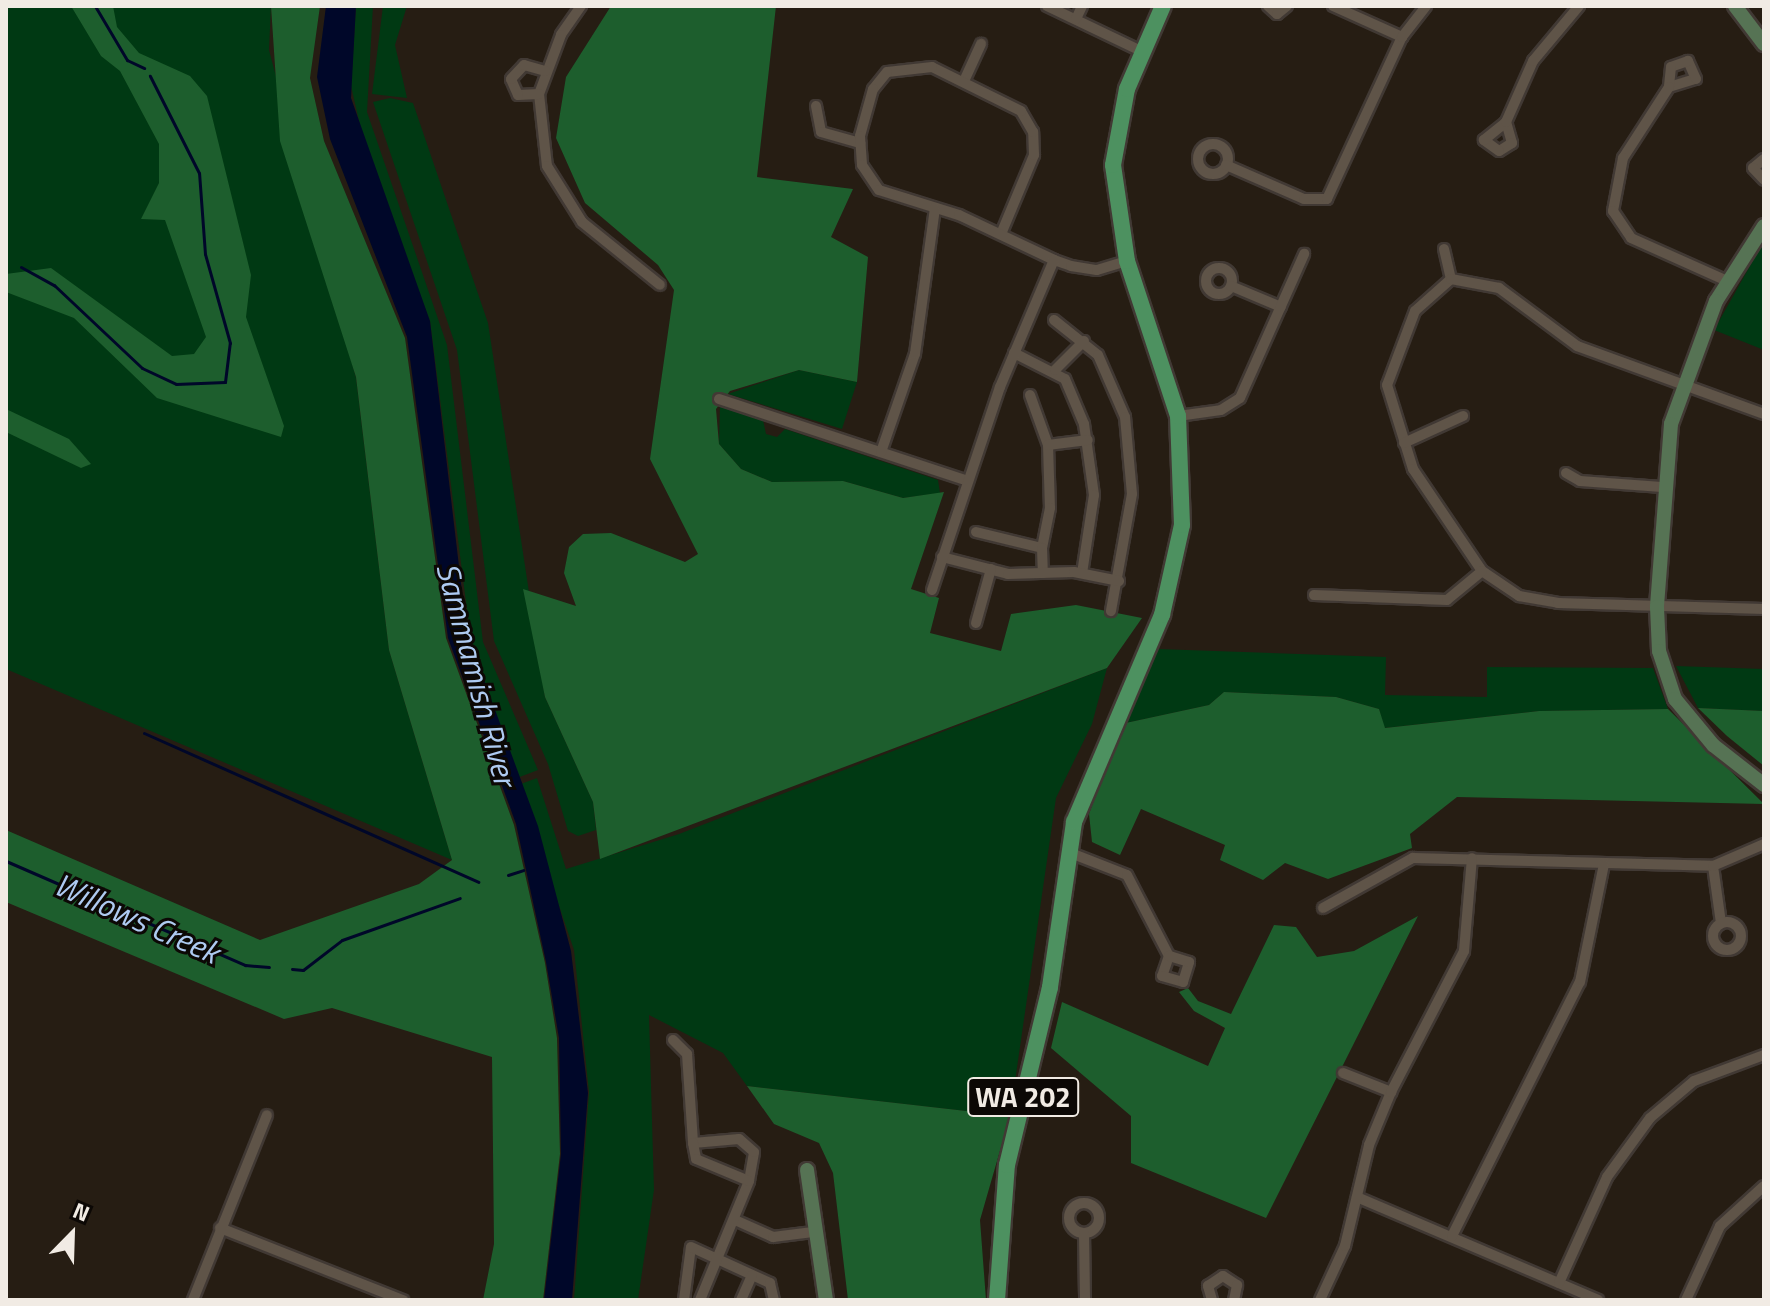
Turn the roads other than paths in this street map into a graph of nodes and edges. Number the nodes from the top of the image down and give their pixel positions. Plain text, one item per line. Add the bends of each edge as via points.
1 (581, 6) edge
2 (1047, 6) edge
3 (1082, 6) edge
4 (1163, 6) edge
5 (1268, 6) edge
6 (1287, 6) edge
7 (1333, 6) edge
8 (1426, 6) edge
9 (1579, 6) edge
10 (1735, 6) edge
11 (1076, 19) junction
12 (1402, 37) junction
13 (981, 44) dead end
14 (1764, 44) edge
15 (1143, 52) junction
16 (545, 71) junction
17 (964, 81) junction
18 (1669, 87) dead end
19 (539, 94) junction
20 (816, 106) dead end
21 (1506, 122) dead end
22 (860, 143) junction
23 (1764, 159) edge
24 (1226, 165) dead end
25 (1764, 180) edge
26 (935, 208) junction
27 (1764, 226) edge
28 (1001, 234) junction
29 (1444, 249) dead end
30 (1304, 254) dead end
31 (1054, 260) junction
32 (1127, 261) junction
33 (1451, 279) junction
34 (1727, 281) junction
35 (660, 285) dead end
36 (1231, 286) dead end
37 (1281, 307) junction
38 (1054, 320) dead end
39 (1084, 341) junction
40 (1014, 353) junction
41 (1055, 370) junction
42 (1684, 383) junction
43 (1030, 395) dead end
44 (719, 399) dead end
45 (1764, 414) edge
46 (1178, 416) junction
47 (1463, 416) dead end
48 (1088, 440) junction
49 (1404, 443) junction
50 (1048, 445) junction
51 (881, 452) junction
52 (1566, 473) dead end
53 (965, 480) junction
54 (1662, 487) junction
55 (976, 532) dead end
56 (1042, 548) junction
57 (942, 557) junction
58 (991, 569) junction
59 (1482, 571) junction
60 (1043, 573) junction
61 (1082, 573) junction
62 (1119, 581) junction
63 (932, 590) dead end
64 (1314, 595) dead end
65 (1657, 607) junction
66 (1764, 609) edge
67 (1111, 611) dead end
68 (976, 623) dead end
69 (1764, 785) edge
70 (1764, 844) edge
71 (1068, 852) junction
72 (1472, 858) junction
73 (1604, 864) junction
74 (1713, 866) junction
75 (1323, 908) dead end
76 (1721, 923) dead end
77 (1169, 956) dead end
78 (673, 1040) dead end
79 (1764, 1055) edge
80 (1343, 1073) dead end
81 (1391, 1092) junction
82 (267, 1115) dead end
83 (693, 1143) junction
84 (807, 1170) dead end
85 (749, 1181) junction
86 (1764, 1186) edge
87 (1357, 1197) junction
88 (735, 1220) junction
89 (220, 1228) junction
90 (813, 1232) junction
91 (1084, 1233) dead end
92 (1452, 1236) junction
93 (717, 1259) junction
94 (752, 1275) junction
95 (1559, 1283) junction
96 (1239, 1299) edge
97 (193, 1300) edge
98 (403, 1300) edge
99 (684, 1300) edge
100 (700, 1300) edge
101 (741, 1300) edge
102 (774, 1300) edge
103 (826, 1300) edge
104 (997, 1300) edge
105 (1085, 1300) edge
106 (1212, 1300) edge
107 (1320, 1300) edge
108 (1598, 1300) edge
109 (1686, 1300) edge

1 - 16 street
2 - 11 street
3 - 11 street
4 - 15 main road, WA 202
5 - 6 street via 1277,14
7 - 12 street
8 - 12 street
9 - 21 street via 1533,61
10 - 14 street
11 - 15 street
12 - 24 street via 1327,199 1304,199
13 - 17 street
15 - 32 main road, WA 202 via 1121,111 1113,165
16 - 19 street
16 - 19 street via 524,65 511,79 518,95
17 - 22 street via 921,65 887,72 866,104
17 - 28 street via 1011,103 1030,126 1034,155
18 - 34 street via 1623,158 1613,211 1631,238
19 - 35 street via 547,166 566,203
20 - 22 street via 821,132
22 - 26 street via 869,178 893,199
23 - 25 street via 1753,168
26 - 28 street
26 - 51 street via 916,353
27 - 34 street
28 - 31 street
29 - 33 street
30 - 37 street
31 - 32 street via 1097,270
31 - 40 street
32 - 46 main road, WA 202
33 - 42 street via 1499,288 1577,346
33 - 49 street via 1415,311 1389,369 1391,407
34 - 42 street
36 - 37 street
37 - 46 street via 1248,386 1221,410
38 - 39 street
39 - 41 street
39 - 62 street via 1108,371 1130,445 1132,494
40 - 41 street
40 - 53 street
41 - 48 street via 1075,395
42 - 45 street
42 - 54 street
43 - 50 street
44 - 51 street
46 - 71 main road, WA 202 via 1185,497 1165,603 1090,773
47 - 49 street
48 - 50 street
48 - 61 street via 1094,495
49 - 59 street via 1431,502
50 - 56 street via 1050,508
51 - 53 street
52 - 54 street via 1580,481
53 - 57 street
54 - 65 street
55 - 56 street
56 - 60 street
57 - 58 street
57 - 63 street
58 - 60 street
58 - 68 street
59 - 64 street via 1447,600
59 - 65 street via 1519,596
60 - 61 street
61 - 62 street
62 - 67 street
65 - 66 street
65 - 69 street via 1659,651 1675,699 1713,745
70 - 74 street
71 - 77 street via 1127,875
71 - 104 main road, WA 202 via 1050,987 1007,1165
72 - 73 street
72 - 75 street via 1399,862
72 - 81 street via 1464,951
73 - 74 street
73 - 92 street via 1580,982
74 - 76 street
78 - 83 street via 687,1054
79 - 95 street via 1694,1081 1650,1118 1607,1177
80 - 81 street
81 - 87 street
82 - 89 street
83 - 85 street via 696,1159
83 - 85 street via 746,1140 754,1152
84 - 90 street
85 - 88 street
86 - 109 street via 1720,1226
87 - 92 street
87 - 107 street
88 - 90 street via 773,1237
88 - 93 street
89 - 97 street
89 - 98 street
90 - 103 street
91 - 105 street
92 - 95 street
93 - 94 street
93 - 99 street via 691,1247
93 - 100 street
94 - 101 street
94 - 102 street via 770,1283
95 - 108 street
96 - 106 street via 1234,1281 1223,1276 1208,1286

